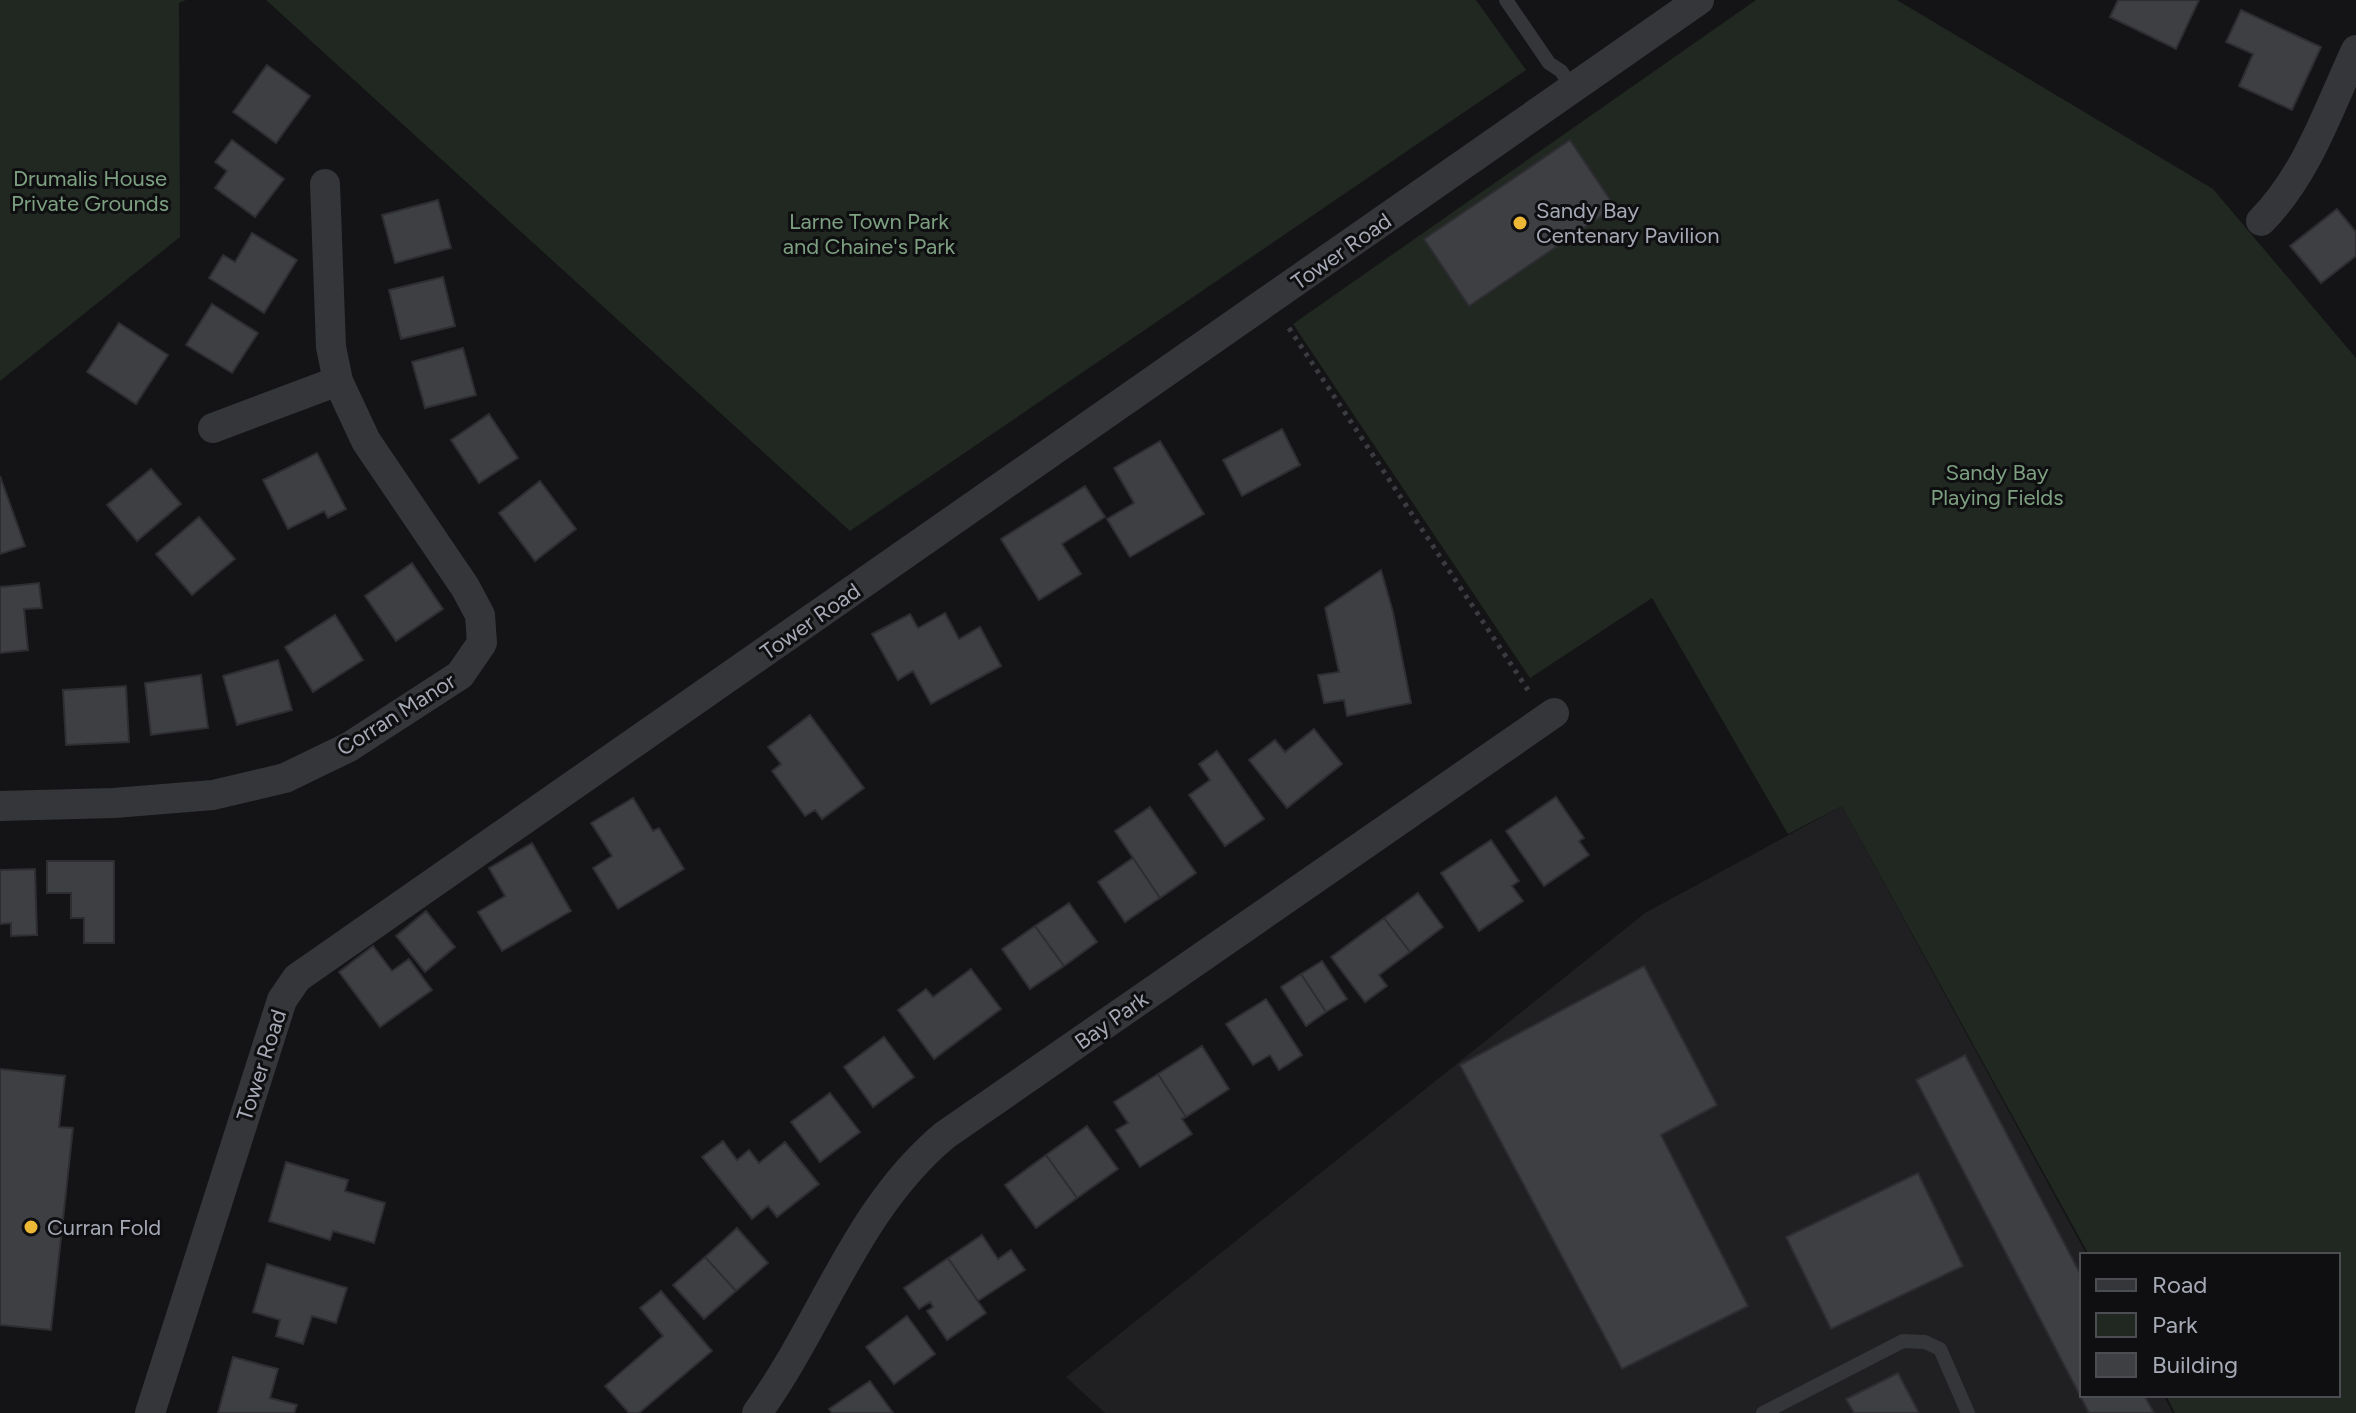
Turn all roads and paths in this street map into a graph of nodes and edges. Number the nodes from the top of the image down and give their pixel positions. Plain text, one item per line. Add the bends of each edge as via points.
1 (1506, 0) edge
2 (1699, 0) edge
3 (2356, 50) edge
4 (1573, 89) junction
5 (325, 184) dead end
6 (2261, 221) dead end
7 (1270, 300) junction
8 (338, 381) junction
9 (213, 428) dead end
10 (1550, 715) joint
11 (0, 806) edge
12 (150, 1413) edge
13 (757, 1413) edge
14 (1763, 1413) edge
15 (1968, 1413) edge

1 - 4 lane
2 - 4 street, Tower Road
3 - 6 street via 2298,173
4 - 7 street, Tower Road
5 - 8 street, Corran Manor via 331,347
7 - 10 path
7 - 12 street, Tower Road via 297,978 282,1000
8 - 9 street
8 - 11 street, Corran Manor via 366,441 480,615 482,643 460,675 349,747 285,778 213,795
10 - 13 street, Bay Park via 945,1135 891,1192 860,1235
14 - 15 lane via 1903,1341 1940,1349

